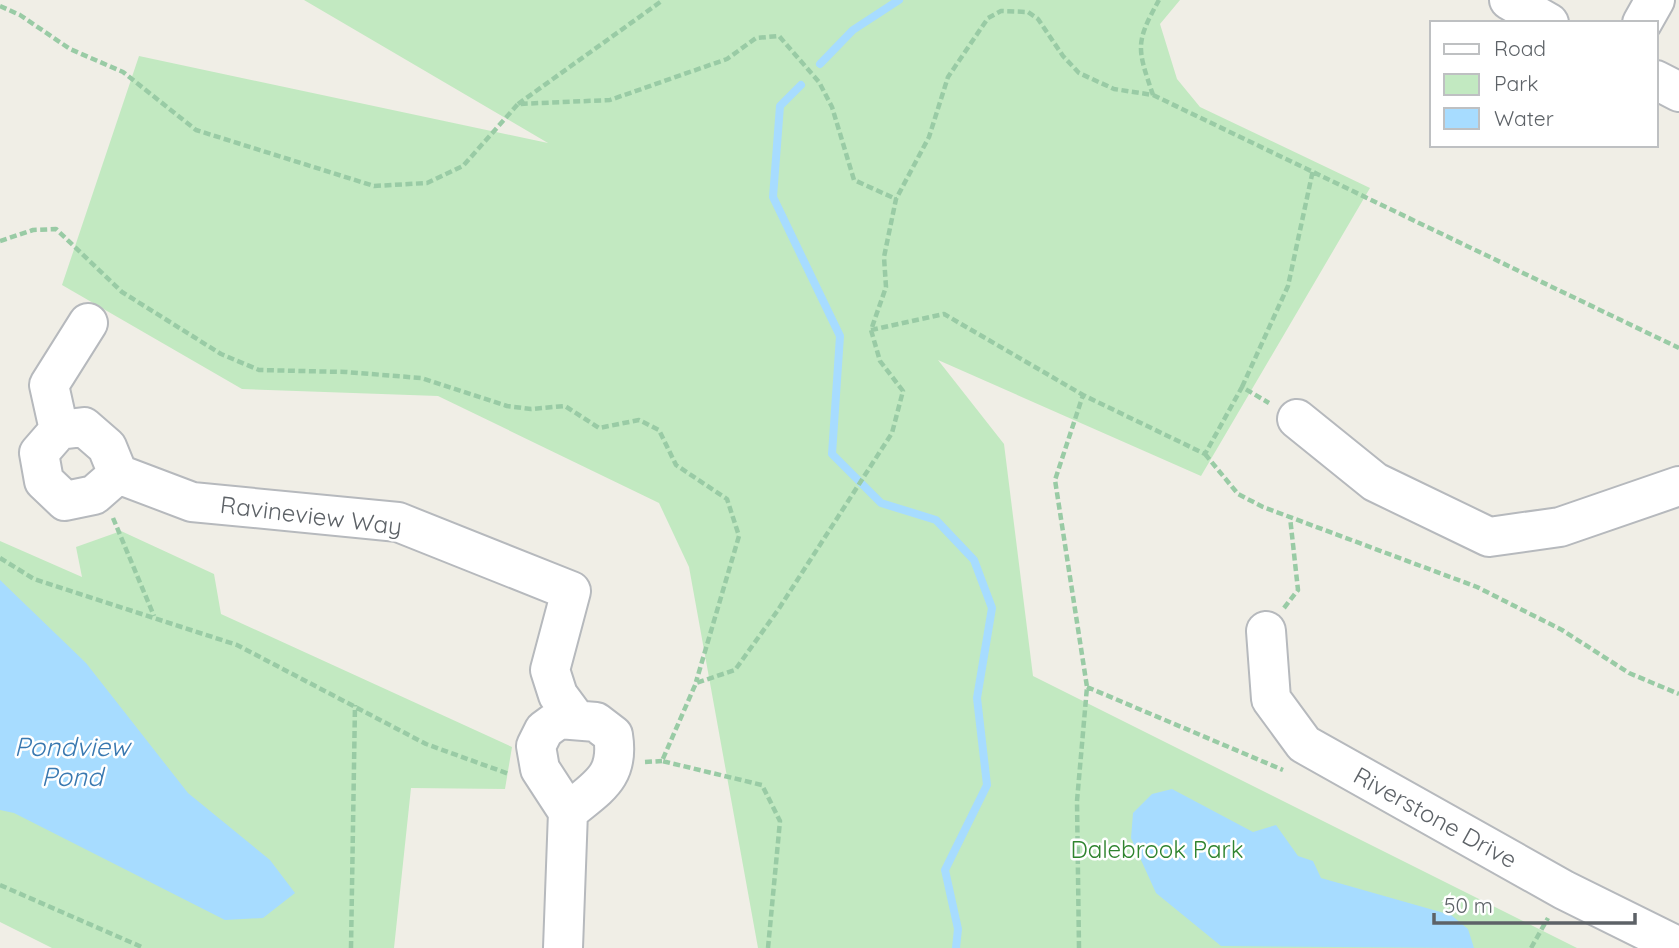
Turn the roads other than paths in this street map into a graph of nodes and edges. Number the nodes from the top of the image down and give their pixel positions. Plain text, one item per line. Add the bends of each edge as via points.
1 (1509, 0) edge
2 (1656, 0) edge
3 (1546, 21) edge
4 (1643, 21) edge
5 (1658, 81) edge
6 (1679, 92) edge
7 (88, 323) dead end
8 (1297, 419) road end
9 (59, 430) junction
10 (118, 474) junction
11 (1679, 486) edge
12 (1266, 631) road end
13 (575, 718) junction
14 (568, 812) junction
15 (1679, 947) edge
16 (564, 948) edge

1 - 3 street
2 - 4 street
5 - 6 street
7 - 9 street via 49,385
8 - 11 street via 1375,482 1489,537 1560,527
9 - 10 street via 84,427 107,447
9 - 10 street via 39,453 44,481 65,501 94,495
10 - 13 street, Ravineview Way via 192,502 398,522 571,592 550,670 558,695
12 - 15 street, Riverstone Drive via 1271,699 1304,744 1563,890
13 - 14 street via 559,719 544,730 536,746 540,769
13 - 14 street via 596,722 612,735 616,755 609,776
14 - 16 street

